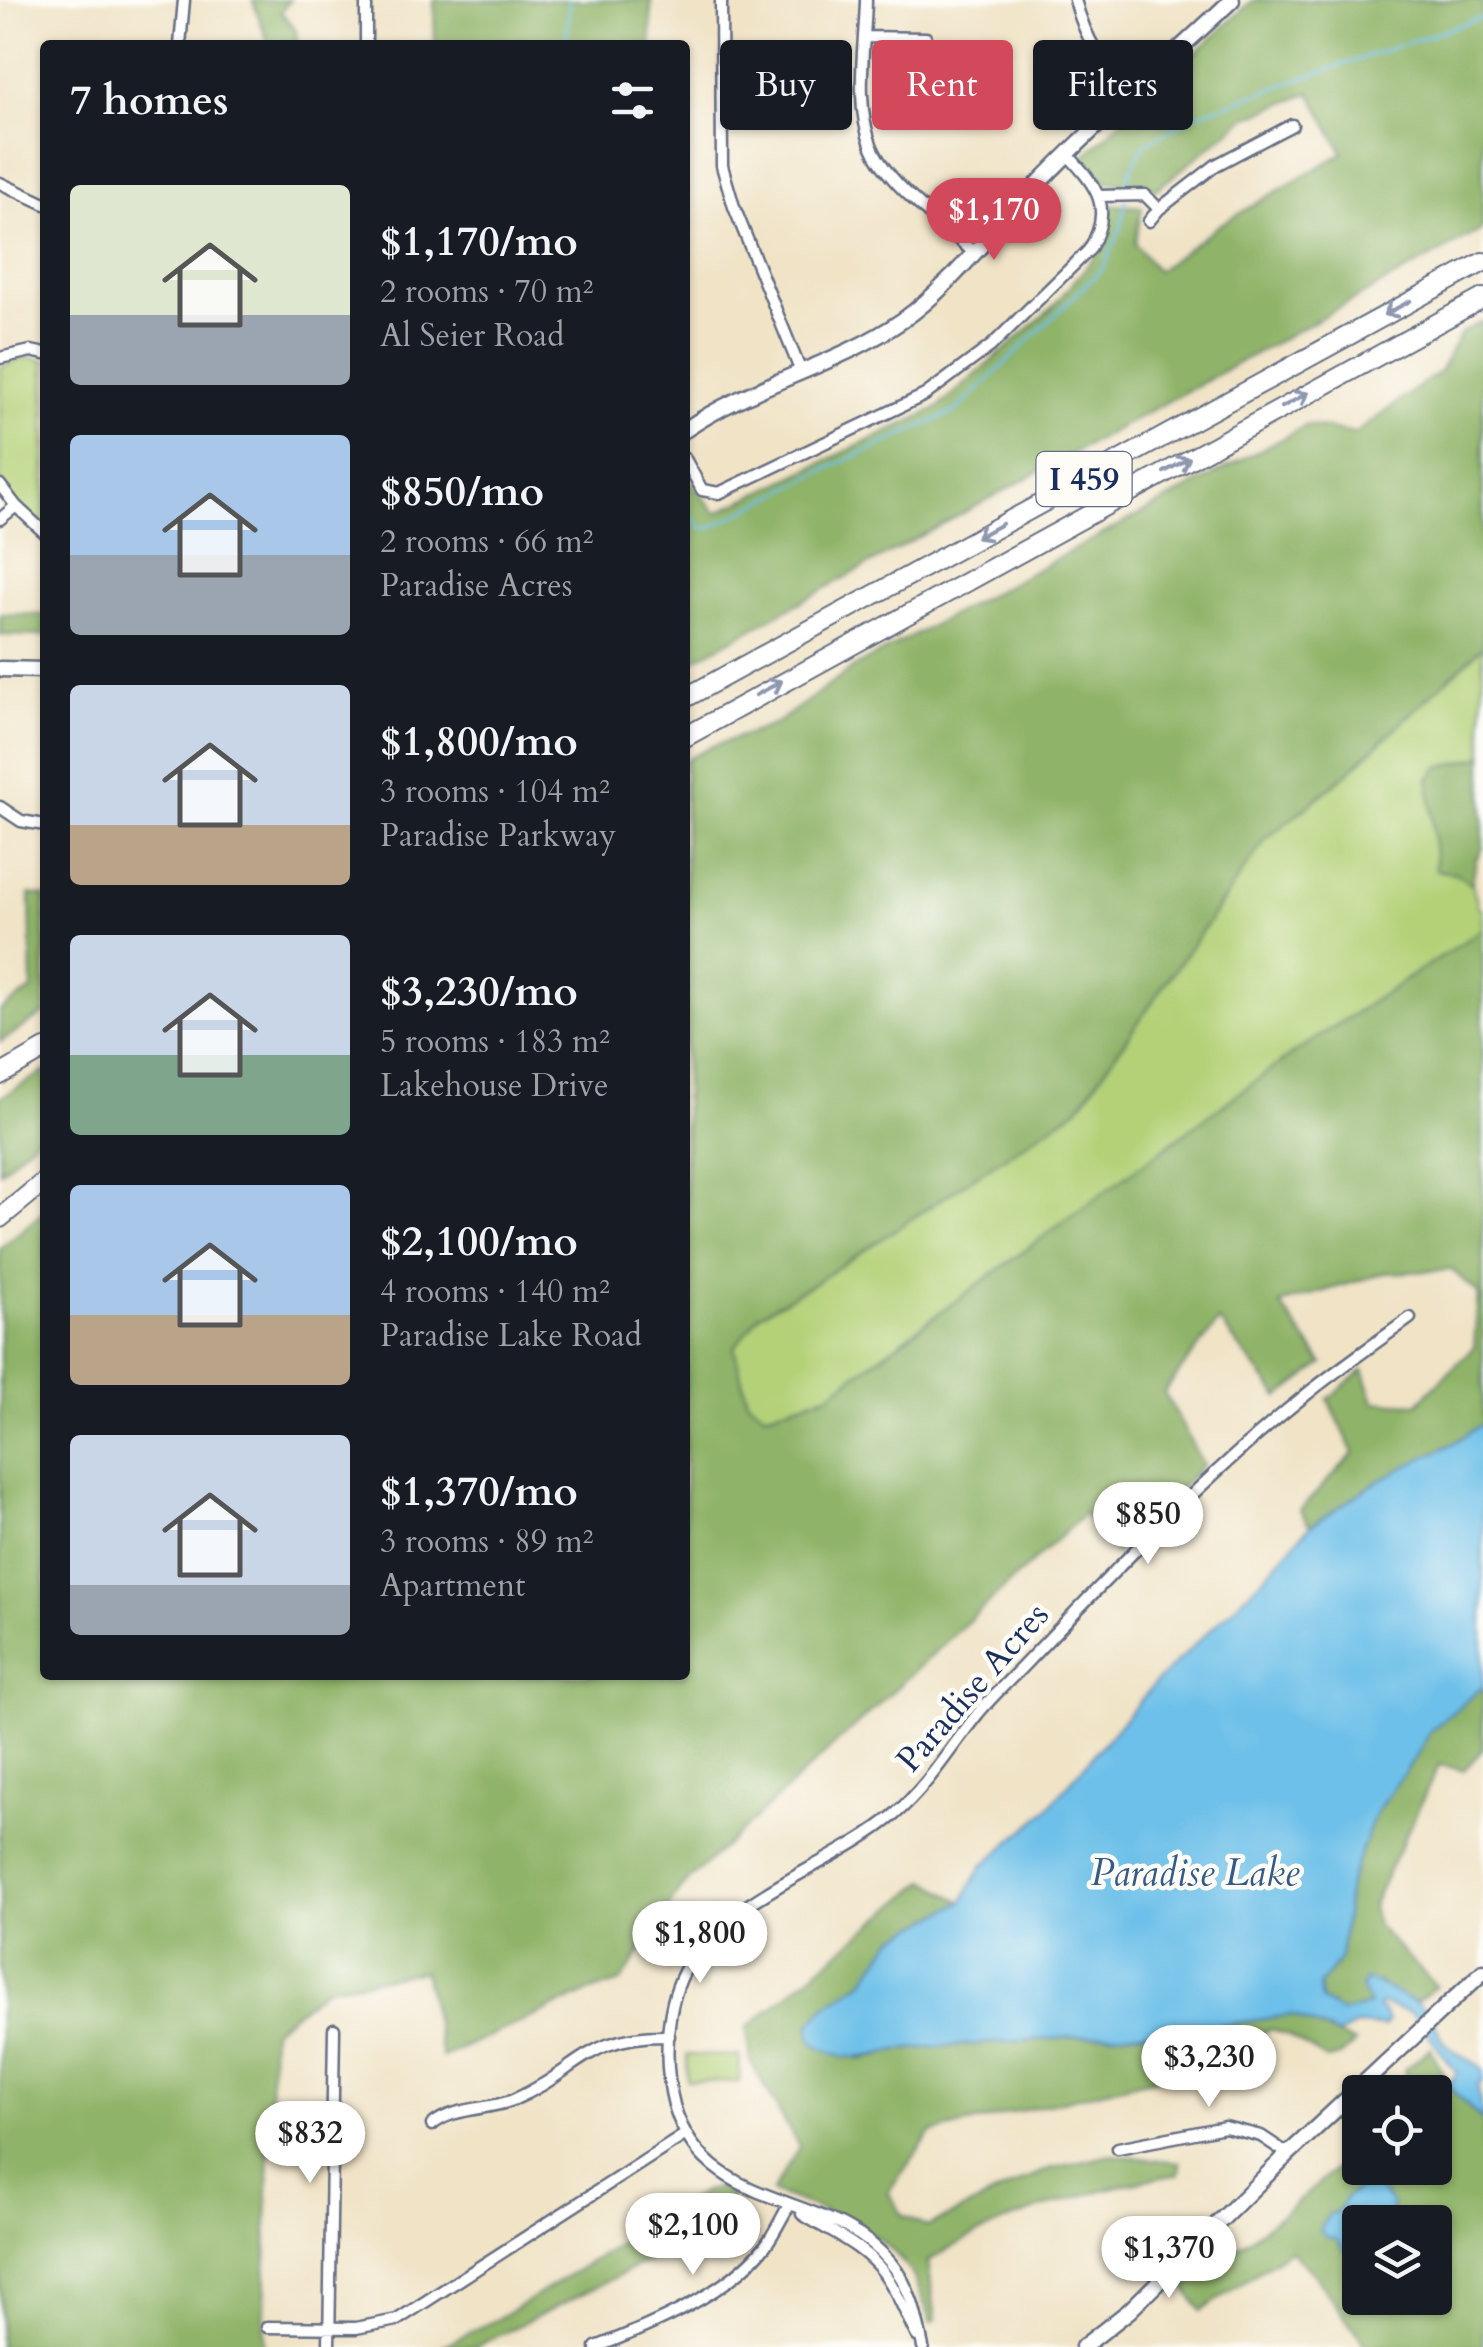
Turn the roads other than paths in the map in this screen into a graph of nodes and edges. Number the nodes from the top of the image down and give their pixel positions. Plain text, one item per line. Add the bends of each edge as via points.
1 (184, 0) edge
2 (366, 0) edge
3 (721, 0) edge
4 (866, 0) edge
5 (1075, 0) edge
6 (1232, 0) edge
7 (865, 37) junction
8 (926, 38) dead end
9 (180, 40) edge
10 (366, 40) edge
11 (1089, 40) edge
12 (1190, 40) edge
13 (1292, 125) dead end
14 (1093, 130) edge
15 (1067, 154) junction
16 (0, 182) edge
17 (1098, 196) junction
18 (40, 202) edge
19 (1159, 210) junction
20 (1149, 220) dead end
21 (974, 253) junction
22 (1483, 262) edge
23 (1483, 298) edge
24 (40, 353) edge
25 (0, 358) edge
26 (802, 372) junction
27 (690, 427) edge
28 (690, 468) edge
29 (0, 485) edge
30 (16, 506) junction
31 (0, 519) edge
32 (40, 528) edge
33 (0, 668) edge
34 (40, 670) edge
35 (690, 695) edge
36 (690, 734) edge
37 (0, 808) edge
38 (40, 824) edge
39 (40, 1052) edge
40 (0, 1075) edge
41 (40, 1185) edge
42 (0, 1218) edge
43 (1410, 1318) dead end
44 (1483, 1972) edge
45 (334, 2029) dead end
46 (670, 2036) junction
47 (432, 2125) dead end
48 (686, 2134) junction
49 (1118, 2148) dead end
50 (1288, 2154) junction
51 (788, 2205) junction
52 (266, 2326) dead end
53 (329, 2328) junction
54 (329, 2347) edge
55 (596, 2347) edge
56 (923, 2347) edge
57 (1083, 2347) edge

1 - 9 street
2 - 10 street
3 - 26 street via 726,185
4 - 7 street
5 - 11 street
6 - 12 street
7 - 8 street
7 - 21 street via 872,146 890,175
13 - 19 street via 1216,165
14 - 15 street
15 - 17 street via 1094,182
15 - 21 street
16 - 18 street
17 - 19 street via 1134,194
17 - 28 street via 1102,218 1090,250 990,346 925,395 720,493 702,490
19 - 20 street
21 - 26 street via 906,318
22 -> 35 highway, I 459
36 -> 23 highway, I 459
24 - 25 street
26 - 27 street
29 - 30 street
30 - 31 street
30 - 32 street
33 - 34 street
37 - 38 street
39 - 40 highway
41 - 42 highway
43 - 46 street, Paradise Acres via 1310,1391 1174,1512 978,1714 892,1817 712,1934 686,1967
44 - 50 street
45 - 53 street
46 - 47 street via 604,2044 518,2098
46 - 48 street, Paradise Acres via 670,2080
48 - 51 street via 728,2180
48 - 53 street via 406,2315 380,2326
49 - 50 street via 1225,2127 1261,2136
50 - 57 street via 1119,2320
51 - 55 street via 764,2247 726,2280 653,2324
51 - 56 street via 850,2228 882,2252 904,2282
52 - 53 street
53 - 54 street

